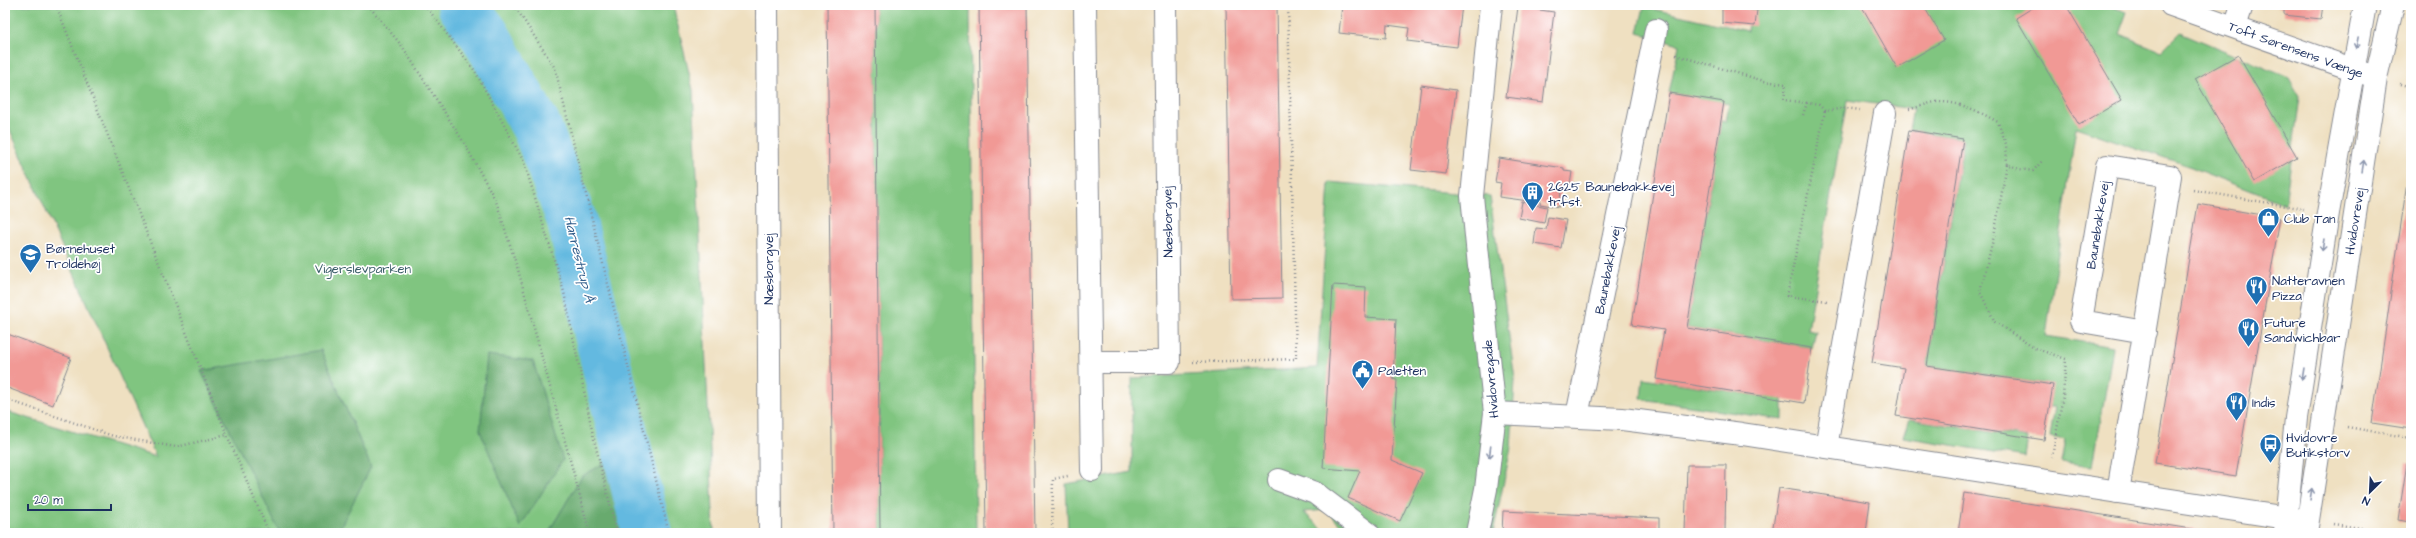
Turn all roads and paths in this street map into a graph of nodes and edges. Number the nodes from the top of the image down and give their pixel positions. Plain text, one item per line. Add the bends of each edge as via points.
1 (56, 5) edge
2 (368, 5) edge
3 (425, 5) edge
4 (514, 5) edge
5 (767, 5) edge
6 (1085, 5) edge
7 (1165, 5) edge
8 (1288, 5) edge
9 (1490, 5) edge
10 (2171, 5) edge
11 (2242, 5) edge
12 (2365, 5) edge
13 (2393, 5) edge
14 (2236, 27) junction
15 (1654, 39) joint
16 (2352, 69) junction
17 (2376, 78) junction
18 (1807, 103) junction
19 (1825, 111) junction
20 (1885, 113) junction
21 (1803, 116) dead end
22 (2043, 160) dead end
23 (2007, 164) junction
24 (2169, 186) junction
25 (2328, 213) junction
26 (1851, 305) junction
27 (2145, 332) junction
28 (1091, 362) junction
29 (1169, 362) junction
30 (5, 399) edge
31 (1495, 413) junction
32 (1577, 416) junction
33 (2323, 423) junction
34 (227, 435) junction
35 (2411, 438) edge
36 (1826, 447) junction
37 (1092, 470) joint
38 (1279, 480) dead end
39 (2048, 481) junction
40 (2118, 492) junction
41 (2296, 526) edge
42 (268, 533) edge
43 (590, 533) edge
44 (617, 533) edge
45 (669, 533) edge
46 (770, 533) edge
47 (1052, 533) edge
48 (1368, 533) edge
49 (1477, 533) edge
50 (2395, 533) edge

1 - 34 path
2 - 43 path via 402,46 463,141 496,201 519,273
3 - 44 path via 475,71 524,162 564,292 593,435
4 - 45 path via 555,68
5 - 46 street, Næsborgvej
6 - 28 street
7 - 29 street, Næsborgvej
8 - 29 path via 1296,359
9 - 31 street, Hvidovregade via 1472,196
10 - 14 street, Toft Sørensens Vænge
11 - 14 street
12 -> 16 street, Hvidovrevej
13 - 17 street, Hvidovrevej
14 - 16 street, Toft Sørensens Vænge
15 - 18 path via 1764,81 1786,84 1784,100
15 - 32 street, Baunebakkevej
16 - 17 street, Toft Sørensens Vænge
16 - 25 street, Hvidovrevej
33 -> 17 street, Hvidovrevej
18 - 19 path via 1819,105
18 - 21 path
19 - 20 path via 1846,108
19 - 26 path via 1788,296
20 - 23 path via 1913,109 1935,102 1975,109 1998,122 2006,144
20 - 26 street
22 - 23 path via 2033,171
23 - 39 path via 1994,236 1980,292 1995,322 2034,348 2066,359 2063,396
24 - 25 path
24 - 27 street
24 - 27 street, Baunebakkevej via 2170,176 2107,166 2081,321
25 -> 41 street, Hvidovrevej via 2296,418
26 - 36 street
27 - 40 street
28 - 29 street
28 - 37 street
30 - 34 path via 113,436 176,447
31 - 32 street
31 -> 49 street, Hvidovregade via 1486,489
32 - 36 street via 1622,419
33 - 35 path
41 -> 33 street, Hvidovrevej
34 - 42 path
36 - 39 street
37 - 47 path via 1053,479
38 - 48 street via 1315,493
39 - 40 street
40 - 41 street
41 - 50 path

